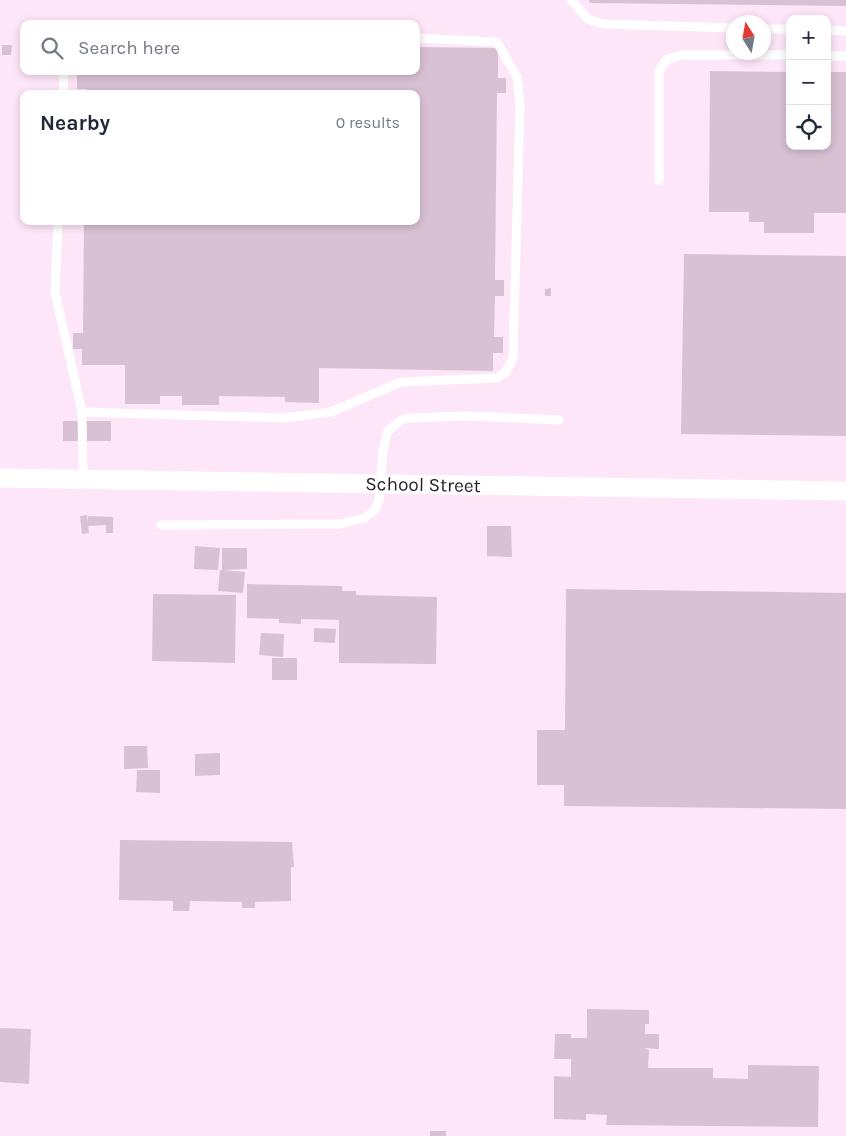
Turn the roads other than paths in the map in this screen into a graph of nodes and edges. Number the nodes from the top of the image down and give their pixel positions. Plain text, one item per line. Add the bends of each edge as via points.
1 (572, 0) edge
2 (726, 28) edge
3 (771, 29) edge
4 (786, 29) edge
5 (831, 30) edge
6 (846, 31) edge
7 (420, 38) edge
8 (786, 56) edge
9 (831, 56) edge
10 (846, 56) edge
11 (64, 75) edge
12 (63, 90) edge
13 (659, 181) dead end
14 (58, 225) edge
15 (82, 412) junction
16 (559, 420) dead end
17 (0, 478) edge
18 (83, 479) junction
19 (380, 483) junction
20 (846, 491) edge
21 (161, 525) dead end

1 - 2 lane via 588,20 603,24
3 - 4 lane
5 - 6 lane
7 - 15 lane via 497,42 517,77 520,105 513,358 506,372 491,380 401,382 331,412 310,416
8 - 13 lane via 681,55 666,60 659,71
9 - 10 lane
11 - 12 lane
14 - 15 lane via 55,292
15 - 18 lane
16 - 19 lane via 468,416 401,420 388,432
17 - 18 street, School Street
18 - 19 street, School Street
19 - 20 street, School Street
19 - 21 lane via 375,510 364,518 340,524

